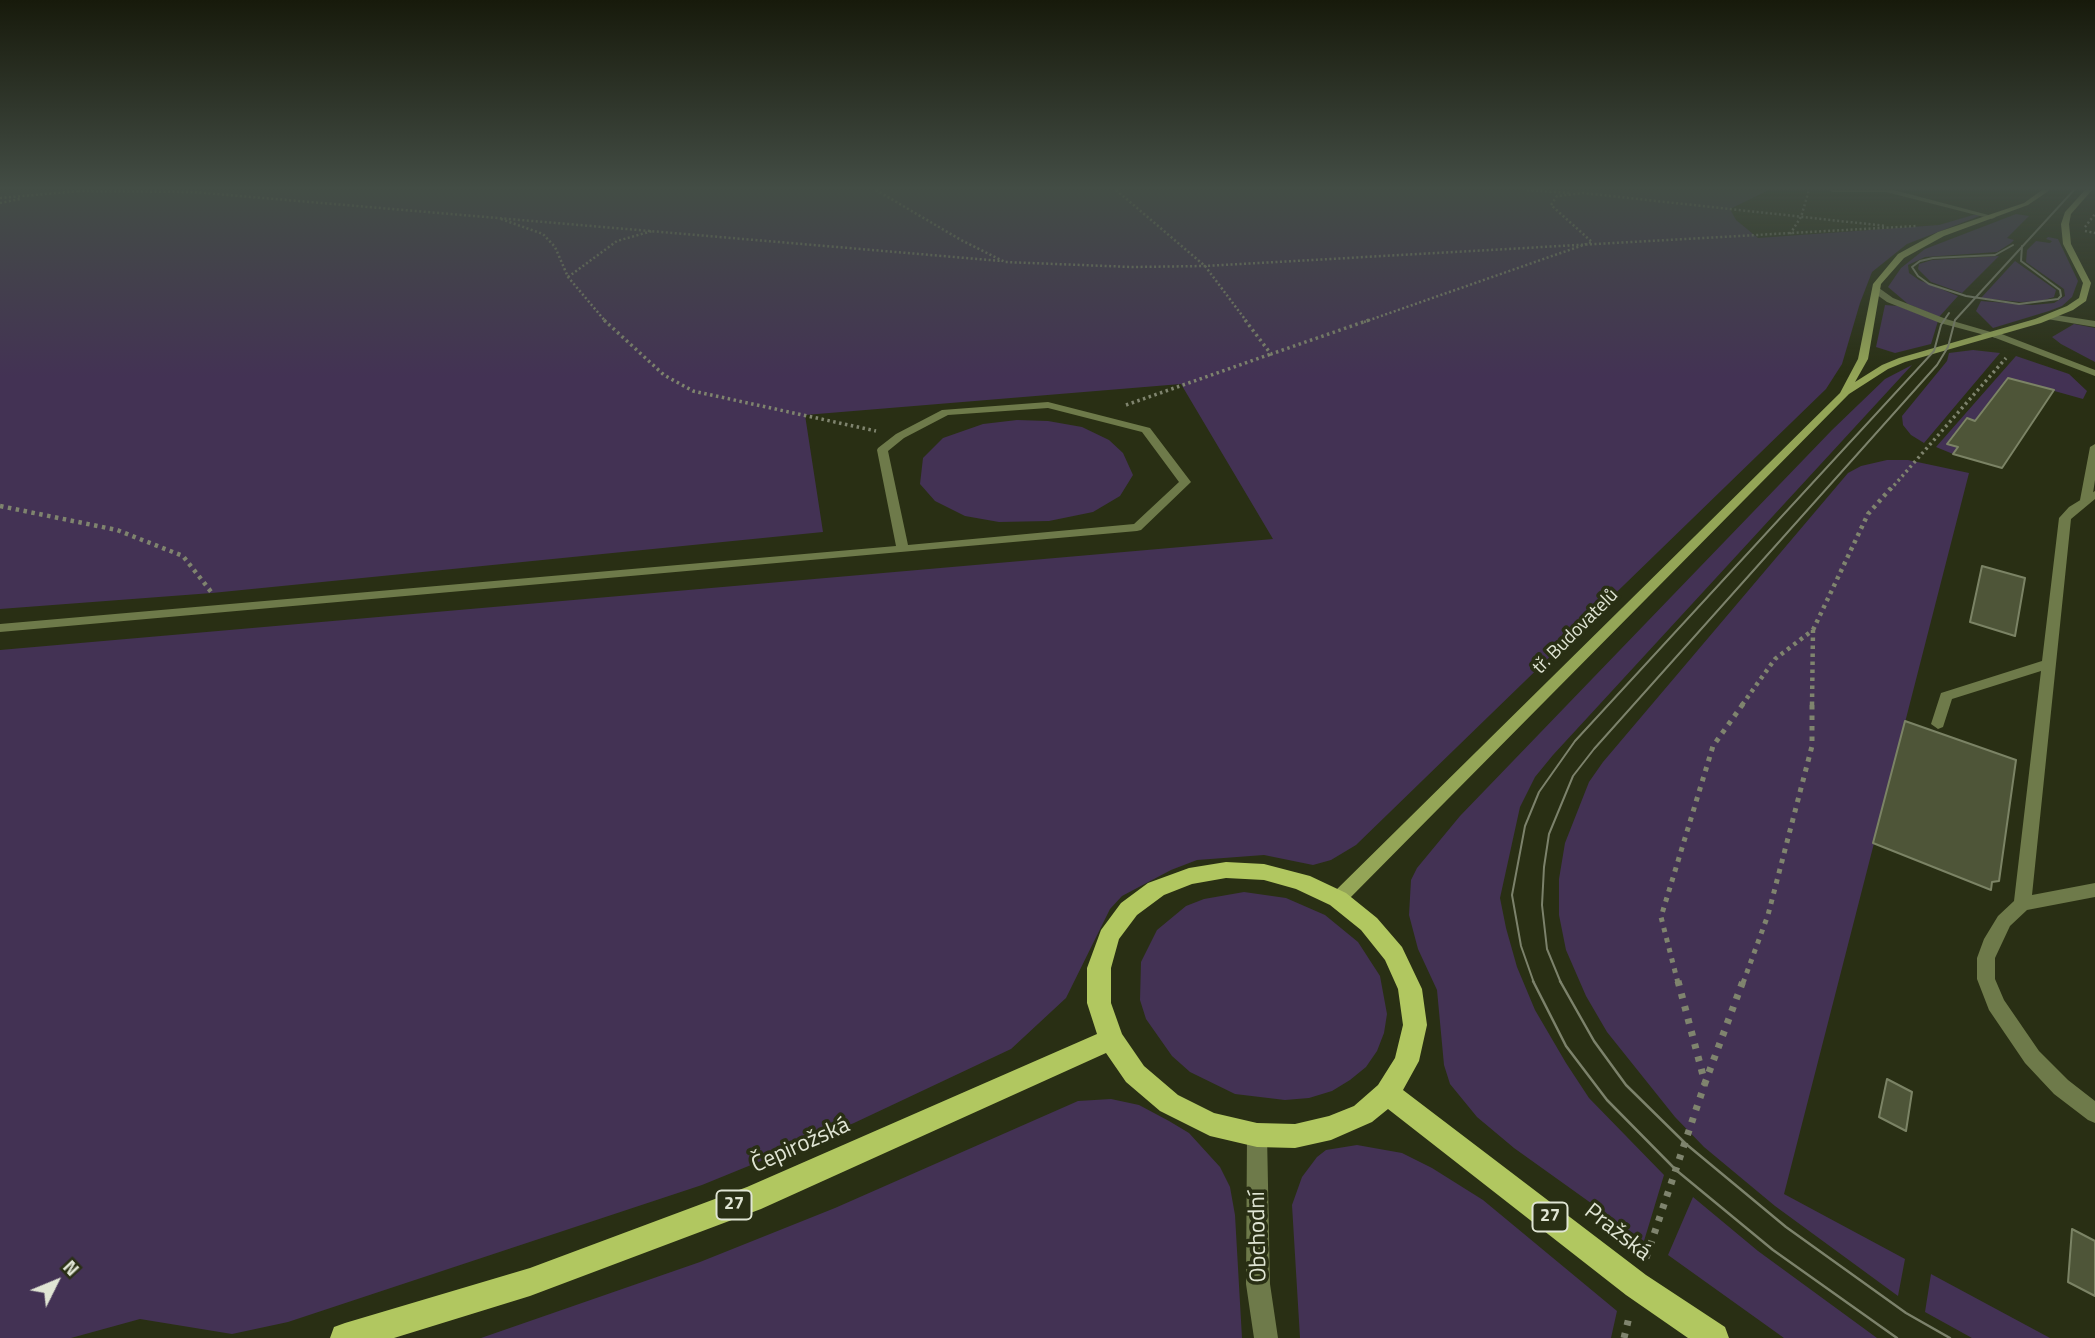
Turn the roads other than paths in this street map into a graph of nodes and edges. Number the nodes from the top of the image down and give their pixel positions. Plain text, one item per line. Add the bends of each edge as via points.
1 (1907, 252) edge
2 (2072, 252) edge
3 (2091, 284) edge
4 (1876, 290) junction
5 (2050, 317) junction
6 (2095, 324) edge
7 (1996, 335) junction
8 (2095, 373) edge
9 (1843, 394) junction
10 (2095, 447) edge
11 (2090, 497) edge
12 (902, 549) junction
13 (0, 628) edge
14 (2050, 663) junction
15 (1938, 724) dead end
16 (2095, 890) edge
17 (1338, 899) junction
18 (2022, 904) junction
19 (1111, 1040) junction
20 (1387, 1093) junction
21 (2095, 1113) edge
22 (1257, 1135) junction
23 (345, 1338) edge
24 (1266, 1338) edge
25 (1714, 1338) edge

1 - 4 street, tř. Budovatelů
2 - 3 street, tř. Budovatelů
3 - 5 street, tř. Budovatelů via 2083,299
4 - 7 street via 1943,321
4 - 9 street, tř. Budovatelů via 1863,359
5 - 6 street
5 - 7 street, tř. Budovatelů
7 - 8 street
7 - 9 street, tř. Budovatelů via 1902,360
9 - 17 street, tř. Budovatelů
10 - 11 street
11 - 14 street via 2065,518
12 - 12 street via 1137,527 1185,482 1146,430 1048,405 946,412 882,450
12 - 13 street
14 - 15 street via 1946,696
14 - 18 street
16 - 18 street
17 - 19 main road via 1302,882 1238,870 1189,876 1156,889 1129,909 1109,936 1099,968 1099,1003
17 - 20 main road via 1369,924 1394,954 1410,989 1415,1025 1407,1061
18 - 21 street via 1993,939 1986,958 1986,979 1996,1004 2032,1057
19 - 22 main road via 1135,1074 1169,1103 1210,1124
19 - 23 main road, Čepirožská / 27 via 751,1199 530,1282
20 - 22 main road via 1363,1114 1331,1128 1295,1136
20 - 25 main road, Pražská / 27 via 1636,1284
22 - 24 street, Obchodní via 1258,1284

